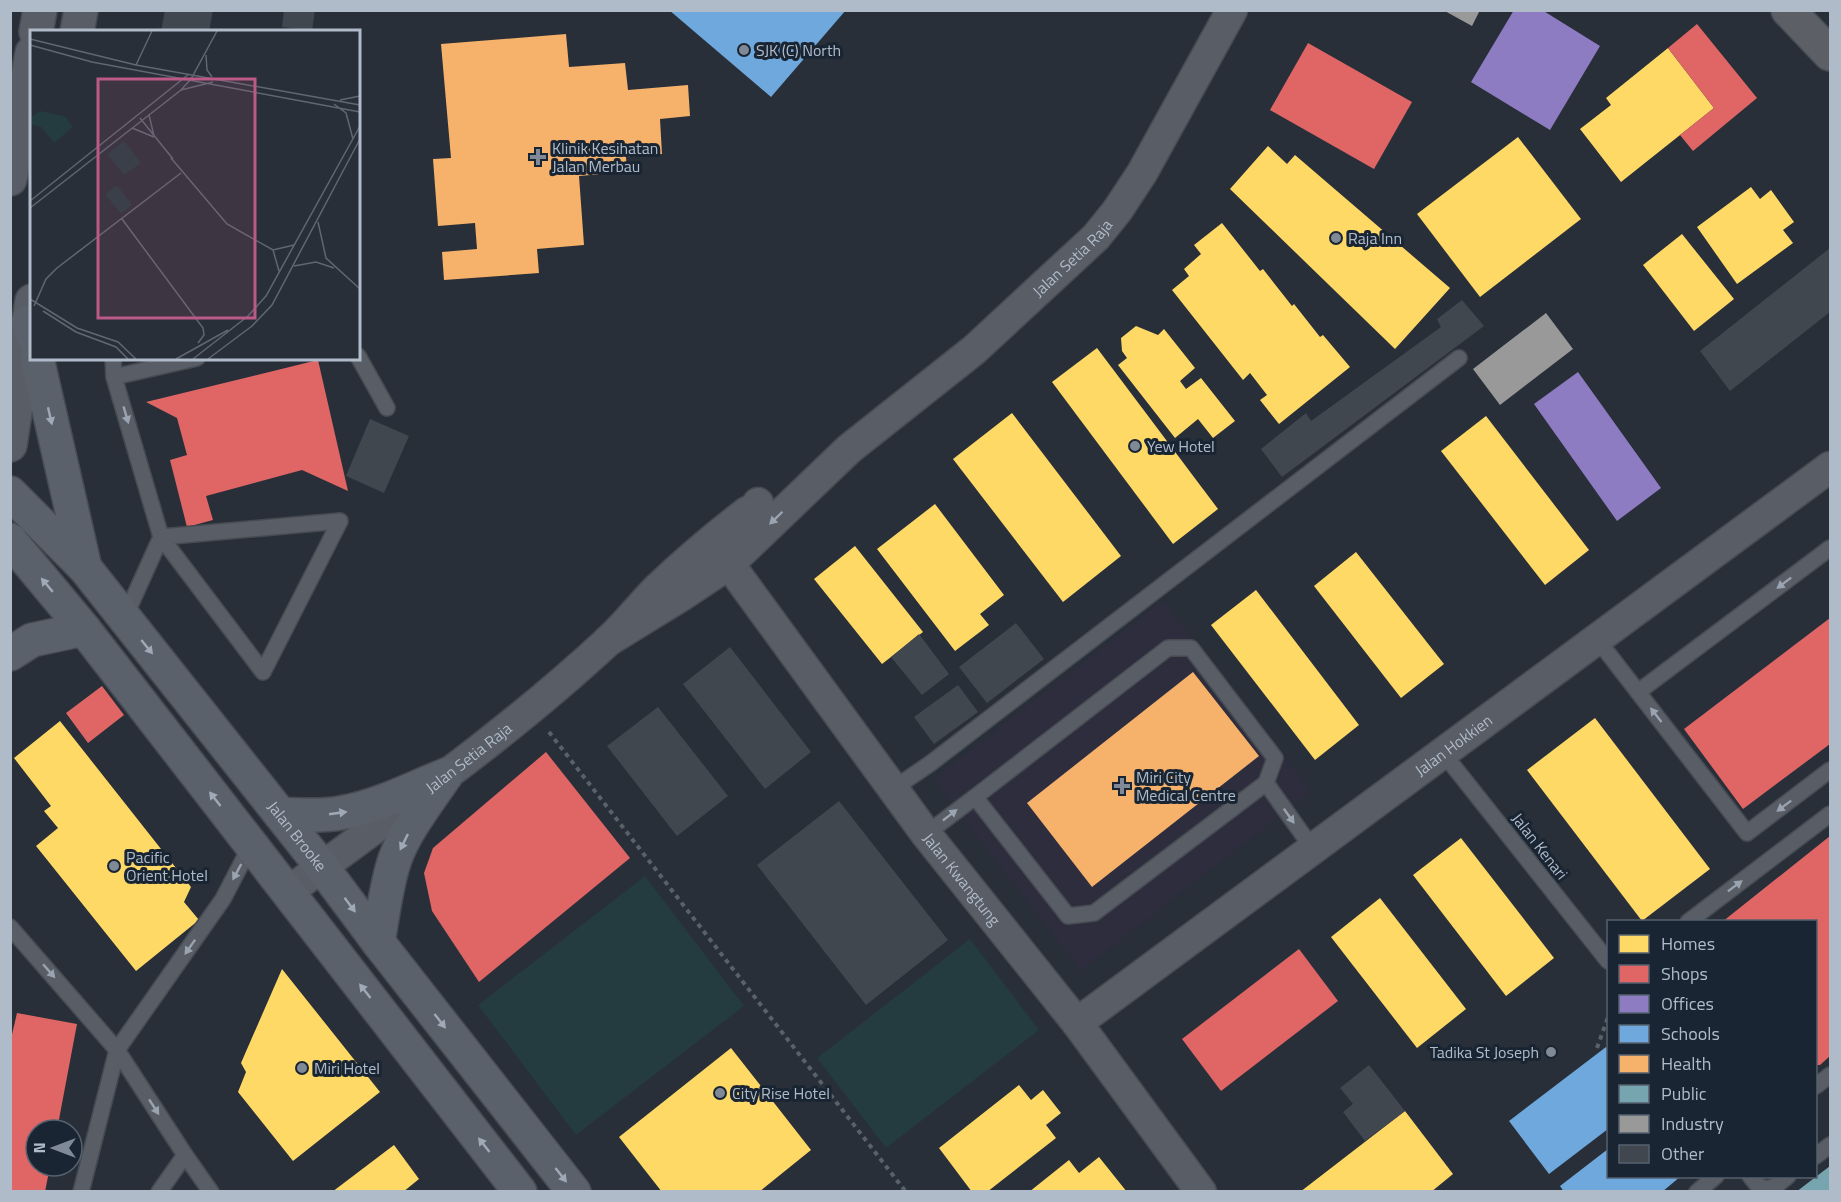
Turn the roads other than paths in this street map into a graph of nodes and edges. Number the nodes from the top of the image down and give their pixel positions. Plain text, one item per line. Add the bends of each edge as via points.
1 (40, 10) edge
2 (81, 10) edge
3 (1232, 10) edge
4 (1788, 10) edge
5 (36, 30) edge
6 (77, 30) edge
7 (1830, 54) edge
8 (30, 64) edge
9 (10, 179) edge
10 (30, 319) edge
11 (1459, 358) dead end
12 (37, 360) edge
13 (113, 360) edge
14 (188, 360) edge
15 (360, 360) edge
16 (114, 377) junction
17 (387, 408) dead end
18 (10, 445) edge
19 (849, 449) junction
20 (1828, 475) edge
21 (10, 492) edge
22 (758, 503) junction
23 (161, 537) junction
24 (10, 540) edge
25 (1830, 548) edge
26 (729, 564) junction
27 (85, 568) junction
28 (656, 590) junction
29 (124, 619) junction
30 (84, 629) junction
31 (1597, 639) junction
32 (608, 641) junction
33 (10, 654) edge
34 (1638, 692) junction
35 (1443, 753) junction
36 (1830, 770) edge
37 (446, 775) junction
38 (1266, 783) junction
39 (893, 789) junction
40 (975, 797) junction
41 (280, 814) junction
42 (1830, 814) edge
43 (926, 834) junction
44 (251, 845) junction
45 (1313, 849) junction
46 (322, 867) junction
47 (288, 892) junction
48 (1689, 920) edge
49 (10, 927) edge
50 (378, 942) junction
51 (1607, 960) edge
52 (1077, 1023) junction
53 (117, 1050) junction
54 (1830, 1075) edge
55 (1817, 1085) edge
56 (1830, 1145) edge
57 (185, 1155) junction
58 (1817, 1155) edge
59 (1713, 1178) edge
60 (1752, 1178) edge
61 (1786, 1178) edge
62 (1197, 1190) edge
63 (81, 1191) edge
64 (159, 1191) edge
65 (211, 1191) edge
66 (520, 1191) edge
67 (574, 1191) edge
68 (1697, 1191) edge

1 - 5 street
2 - 6 street
3 - 19 street, Jalan Setia Raja via 1142,173 1096,237 974,350
4 - 7 highway
8 - 9 street
10 - 18 street
11 - 39 lane via 931,764
12 -> 27 main road
13 - 16 lane
14 - 16 lane
15 - 17 lane
16 -> 23 lane
19 - 22 street, Jalan Setia Raja
19 -> 26 street, Jalan Setia Raja
20 - 31 street, Jalan Hokkien
21 - 27 main road, Jalan Brooke
22 - 26 street via 736,539
22 - 28 street, Jalan Setia Raja
23 - 23 lane via 173,536 340,521 262,672
23 - 29 lane
30 -> 24 main road
25 -> 34 lane
26 - 28 street via 688,571
26 - 32 street, Jalan Setia Raja
26 - 39 street, Jalan Kwangtung
27 - 29 main road, Jalan Brooke
28 - 32 street, Jalan Setia Raja
29 -> 41 main road, Jalan Brooke
30 - 33 main road via 32,640
44 -> 30 main road
31 - 34 lane
31 - 35 street, Jalan Hokkien
32 - 37 street, Jalan Setia Raja
36 -> 34 lane via 1747,833
35 - 45 street, Jalan Hokkien
35 - 51 lane, Jalan Kenari
41 -> 37 main road via 320,816 351,811
37 - 46 street, Jalan Setia Raja
37 -> 50 main road via 395,859
38 - 40 lane via 1094,913 1068,916
38 - 40 lane via 1275,758 1191,648 1168,648
38 -> 45 lane
39 - 43 street, Jalan Kwangtung
43 -> 40 lane
41 - 46 main road, Jalan Brooke
48 -> 42 lane
43 - 52 street, Jalan Kwangtung
44 - 47 main road
44 -> 53 lane via 223,899
45 - 52 street, Jalan Hokkien
46 - 47 street, Jalan Setia Raja
46 -> 50 main road, Jalan Brooke
66 -> 47 main road
49 -> 53 lane
50 -> 67 main road, Jalan Brooke
52 - 62 street, Jalan Kwangtung
53 -> 57 lane
53 - 63 lane
54 - 55 lane
56 - 58 lane
57 - 64 lane
57 - 65 lane
59 - 68 lane
60 - 61 lane via 1766,1189

